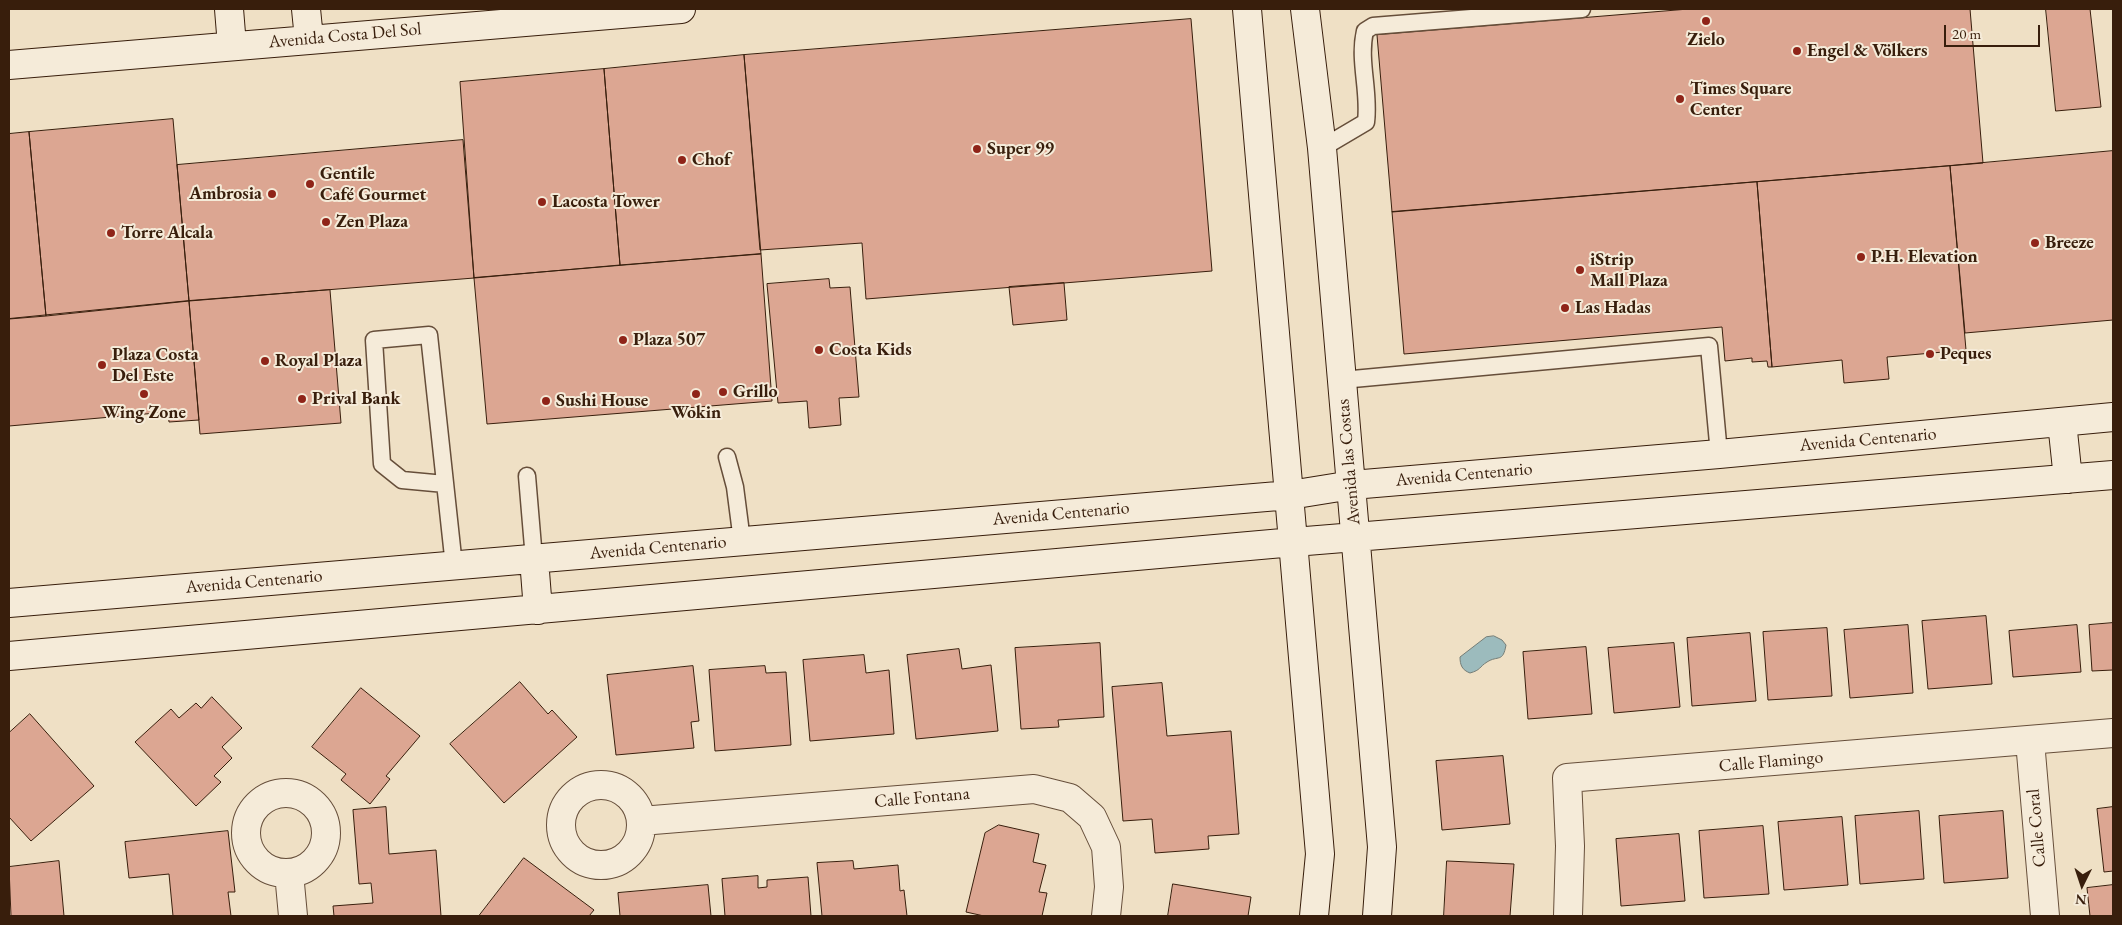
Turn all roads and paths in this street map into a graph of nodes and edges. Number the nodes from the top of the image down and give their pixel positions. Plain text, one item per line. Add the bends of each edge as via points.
1 (229, 9) edge
2 (306, 9) edge
3 (681, 9) edge
4 (1247, 9) edge
5 (1305, 9) edge
6 (1582, 9) edge
7 (1515, 12) edge
8 (309, 39) junction
9 (232, 46) junction
10 (9, 65) edge
11 (1322, 148) junction
12 (1342, 380) junction
13 (2113, 417) edge
14 (2062, 422) junction
15 (1718, 454) junction
16 (727, 457) dead end
17 (2113, 475) edge
18 (527, 476) dead end
19 (2068, 478) junction
20 (445, 484) junction
21 (1352, 485) junction
22 (1290, 495) junction
23 (1356, 537) junction
24 (742, 541) junction
25 (1294, 542) junction
26 (534, 559) junction
27 (454, 566) junction
28 (9, 603) edge
29 (538, 610) junction
30 (9, 656) edge
31 (2113, 733) edge
32 (2030, 741) junction
33 (641, 822) dead end
34 (289, 873) dead end
35 (293, 916) edge
36 (1106, 916) edge
37 (1314, 916) edge
38 (1377, 916) edge
39 (1568, 916) edge
40 (2045, 916) edge

1 - 9 main road
2 - 8 main road
3 - 8 main road, Avenida Costa Del Sol
4 - 22 main road
5 - 11 main road, Avenida las Costas
6 - 7 lane
7 - 11 lane via 1373,26 1365,31 1361,46 1368,104 1366,122
8 - 9 main road, Avenida Costa Del Sol
9 - 10 main road, Avenida Costa Del Sol
11 - 12 main road, Avenida las Costas
12 - 15 lane via 1709,346
12 - 21 main road, Avenida las Costas
13 - 14 main road, Avenida Centenario
14 - 15 main road, Avenida Centenario
14 - 19 main road
15 - 21 main road, Avenida Centenario
16 - 24 lane via 735,487
17 - 19 main road
18 - 26 lane
19 - 23 main road
20 - 20 lane via 429,335 374,340 382,464 402,480
20 - 27 lane
21 - 22 main road, Avenida Centenario
21 - 23 main road, Avenida las Costas
22 - 24 main road, Avenida Centenario
22 - 25 main road
23 - 25 main road
23 - 38 main road, Avenida las Costas via 1382,847
24 - 26 main road, Avenida Centenario
25 - 29 main road
25 - 37 main road via 1320,854
26 - 27 main road, Avenida Centenario
26 - 29 main road
27 - 28 main road, Avenida Centenario
29 - 30 main road
31 - 32 main road, Calle Flamingo
32 - 39 main road, Calle Flamingo via 1567,778 1570,846
32 - 40 main road, Calle Coral
33 - 36 main road, Calle Fontana via 1034,789 1070,798 1092,817 1106,847 1109,887
34 - 35 main road

